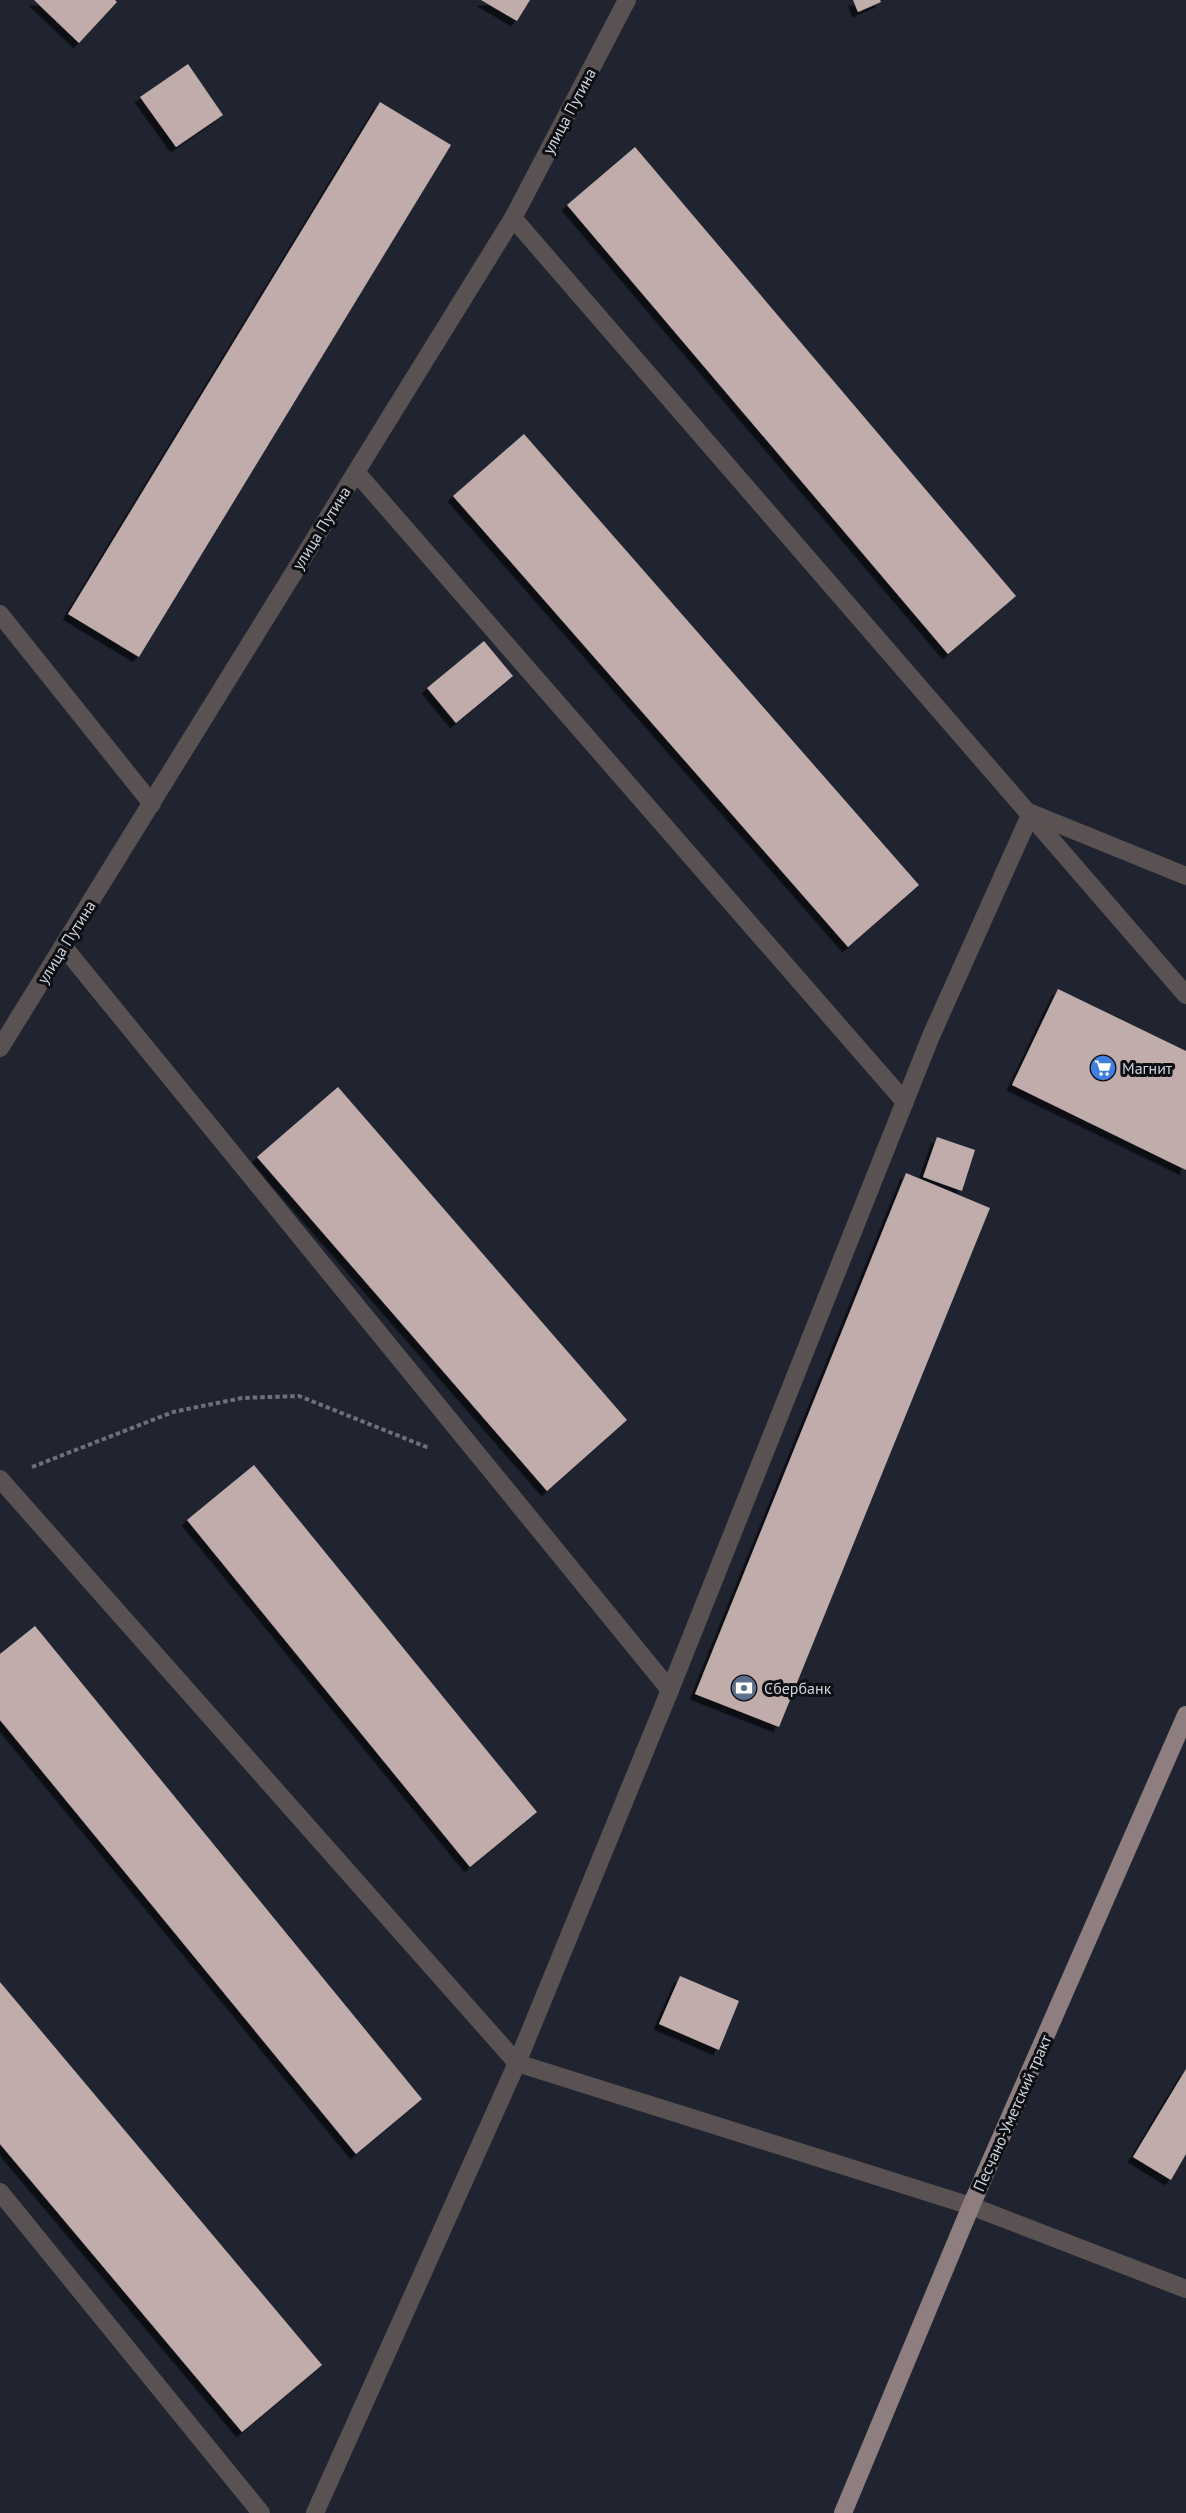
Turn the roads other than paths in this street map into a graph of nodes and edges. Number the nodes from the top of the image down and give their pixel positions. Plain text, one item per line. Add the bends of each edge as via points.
1 (627, 0) edge
2 (513, 218) junction
3 (356, 472) junction
4 (0, 614) edge
5 (152, 804) junction
6 (1031, 813) junction
7 (1186, 876) edge
8 (63, 945) junction
9 (1186, 995) edge
10 (0, 1048) edge
11 (905, 1102) junction
12 (0, 1479) edge
13 (670, 1690) junction
14 (1186, 1715) edge
15 (517, 2063) junction
16 (0, 2192) edge
17 (971, 2206) junction
18 (1186, 2289) edge
19 (261, 2513) edge
20 (315, 2513) edge
21 (843, 2513) edge

1 - 2 street, улица Путина
2 - 3 street, улица Путина
2 - 6 street
3 - 5 street, улица Путина
3 - 11 street
4 - 5 street
5 - 8 street, улица Путина
6 - 7 street
6 - 9 street
6 - 11 street
8 - 10 street, улица Путина
8 - 13 street
11 - 13 street
12 - 15 street
13 - 15 street
14 - 17 main road, Песчано-Уметский тракт
15 - 17 street
15 - 20 street
16 - 19 street
17 - 18 street
17 - 21 main road, Песчано-Уметский тракт

